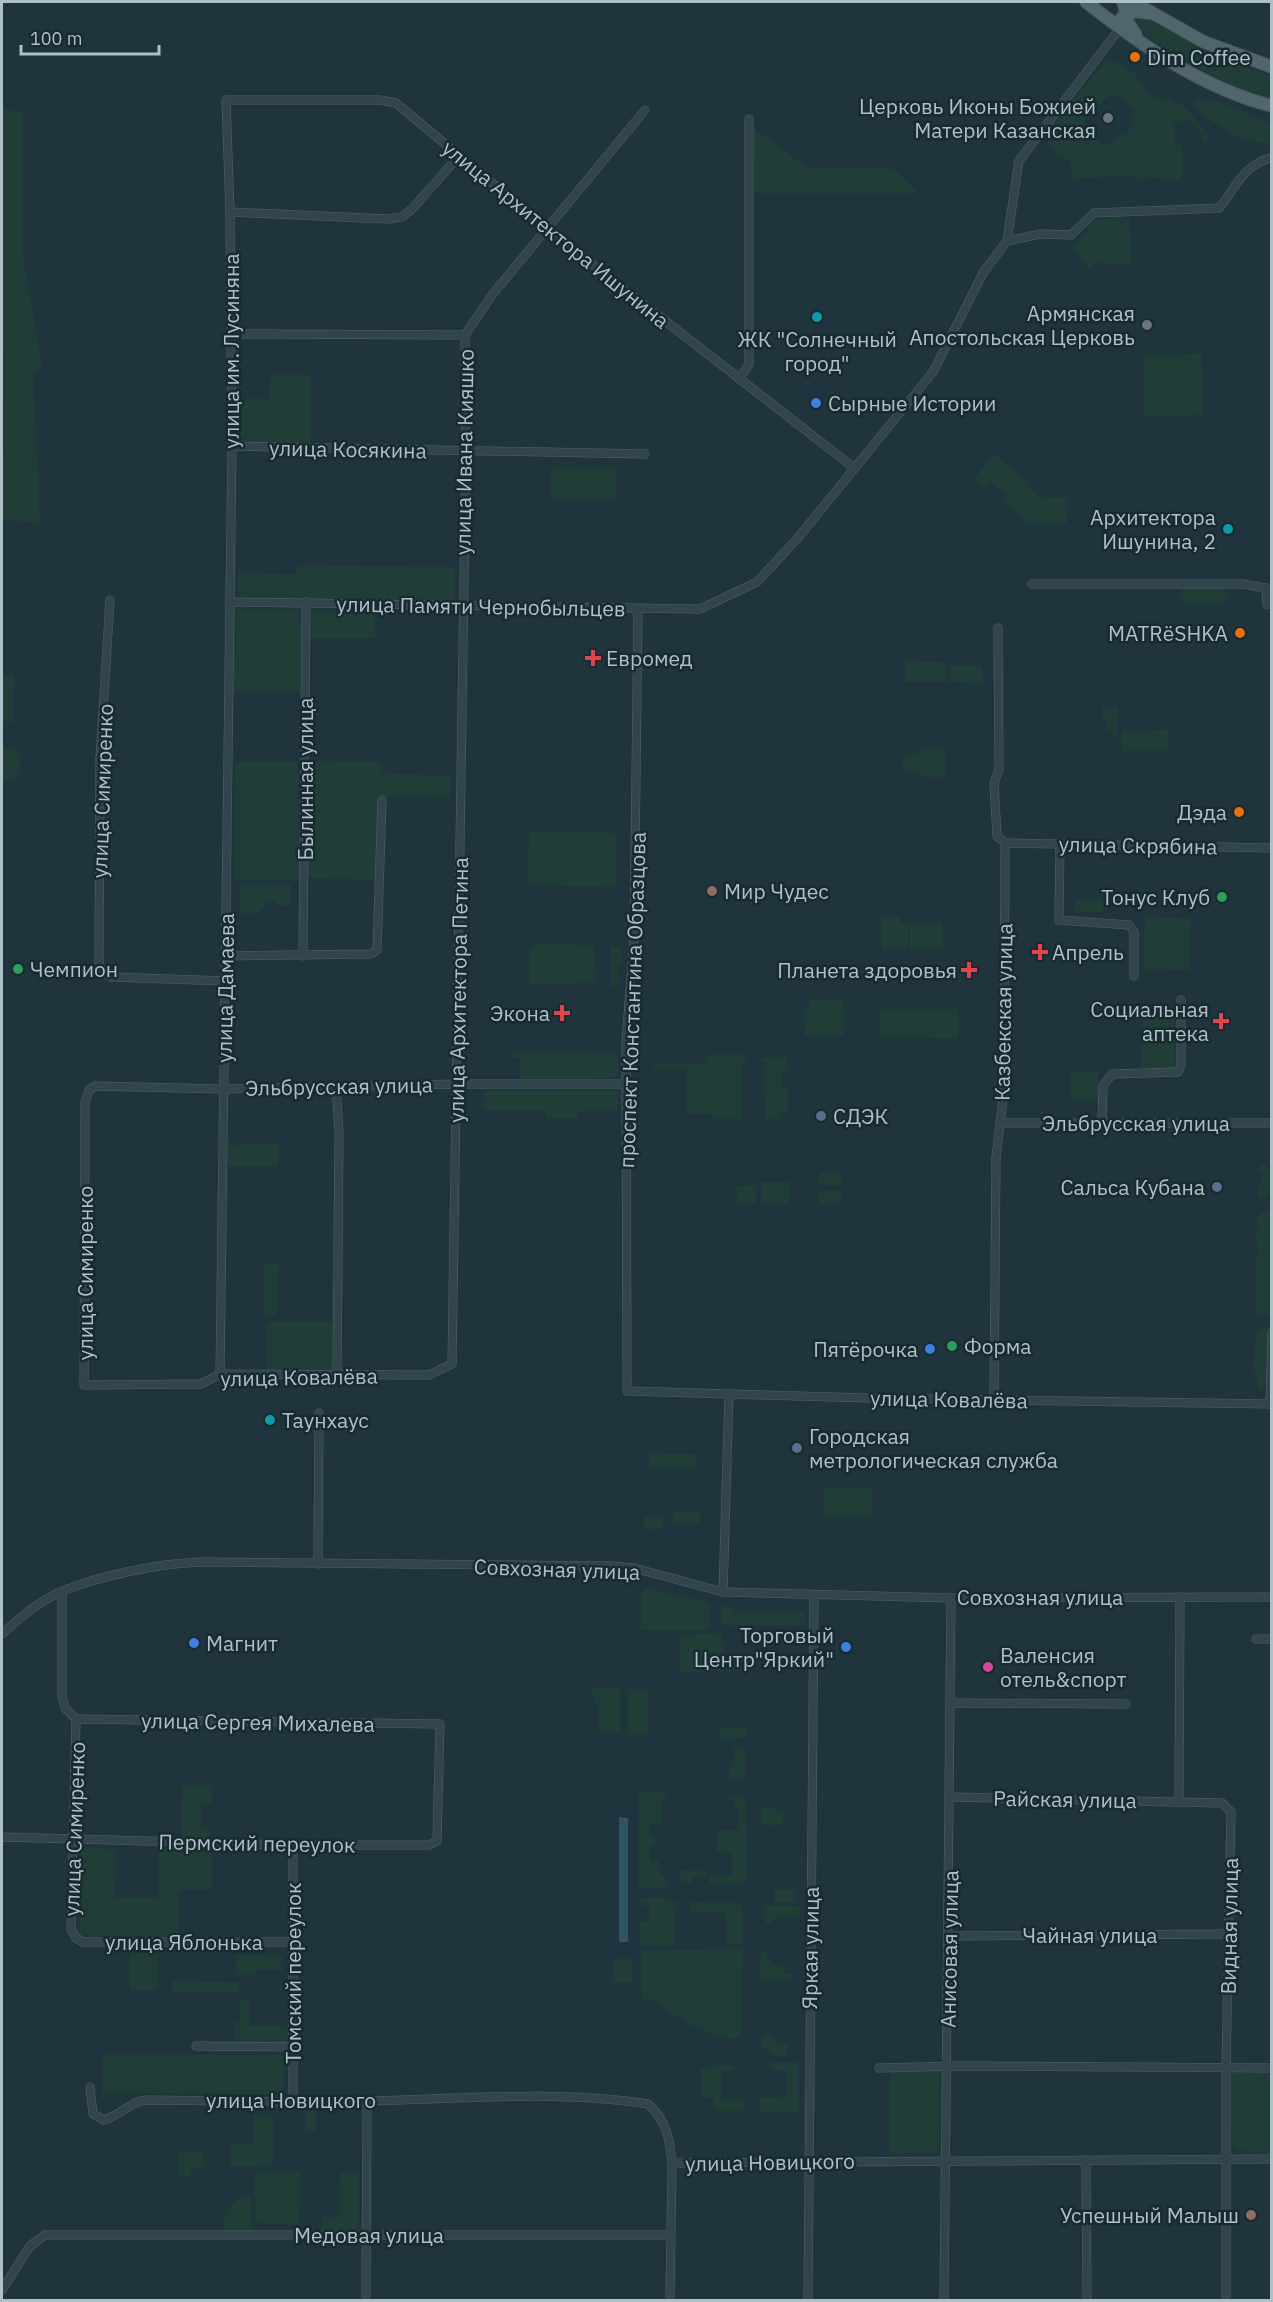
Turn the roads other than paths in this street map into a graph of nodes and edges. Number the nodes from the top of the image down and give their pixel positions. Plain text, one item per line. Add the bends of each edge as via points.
1 (1086, 2) edge
2 (1123, 2) edge
3 (1133, 2) edge
4 (1153, 14) junction
5 (1105, 17) junction
6 (1123, 23) junction
7 (1272, 67) edge
8 (226, 100) joint
9 (1272, 106) edge
10 (645, 110) dead end
11 (749, 118) dead end
12 (459, 156) junction
13 (1272, 157) edge
14 (230, 212) junction
15 (547, 230) junction
16 (1007, 241) junction
17 (231, 334) junction
18 (465, 335) junction
19 (739, 379) junction
20 (231, 446) junction
21 (466, 451) junction
22 (645, 454) dead end
23 (853, 467) junction
24 (1032, 584) dead end
25 (1269, 589) edge
26 (110, 600) dead end
27 (229, 602) junction
28 (306, 602) junction
29 (1267, 605) dead end
30 (462, 606) junction
31 (638, 609) junction
32 (998, 628) dead end
33 (382, 800) dead end
34 (1005, 843) junction
35 (1060, 843) junction
36 (1272, 848) edge
37 (226, 956) junction
38 (303, 956) junction
39 (1134, 975) dead end
40 (226, 981) junction
41 (1181, 1000) dead end
42 (458, 1083) junction
43 (626, 1084) junction
44 (336, 1088) junction
45 (223, 1089) junction
46 (89, 1090) joint
47 (1000, 1123) junction
48 (1102, 1123) junction
49 (1272, 1123) edge
50 (1272, 1332) edge
51 (443, 1368) joint
52 (220, 1374) junction
53 (338, 1375) junction
54 (84, 1385) joint
55 (627, 1391) joint
56 (729, 1394) junction
57 (994, 1400) junction
58 (1271, 1404) edge
59 (319, 1413) dead end
60 (318, 1564) junction
61 (62, 1591) junction
62 (723, 1592) junction
63 (814, 1595) junction
64 (1180, 1597) junction
65 (1272, 1597) edge
66 (951, 1598) junction
67 (2, 1634) edge
68 (1256, 1639) dead end
69 (1272, 1640) edge
70 (952, 1703) junction
71 (1126, 1704) dead end
72 (76, 1719) junction
73 (951, 1797) junction
74 (1179, 1800) junction
75 (2, 1837) edge
76 (75, 1839) junction
77 (437, 1841) joint
78 (293, 1845) junction
79 (1230, 1934) junction
80 (950, 1936) junction
81 (76, 1938) joint
82 (292, 1942) junction
83 (196, 2046) dead end
84 (292, 2047) junction
85 (946, 2066) junction
86 (879, 2068) dead end
87 (1226, 2068) junction
88 (1272, 2068) edge
89 (90, 2087) dead end
90 (293, 2101) junction
91 (367, 2102) junction
92 (1272, 2159) edge
93 (1086, 2160) junction
94 (1226, 2160) junction
95 (807, 2161) junction
96 (944, 2161) junction
97 (672, 2163) junction
98 (368, 2235) junction
99 (670, 2235) junction
100 (2, 2290) edge
101 (366, 2301) edge
102 (669, 2301) edge
103 (808, 2301) edge
104 (944, 2301) edge
105 (1087, 2301) edge
106 (1226, 2301) edge

1 - 5 main road
2 - 5 main road via 1126,12 1122,18
3 - 4 main road
4 - 6 main road via 1133,11
4 - 7 main road via 1204,42
5 - 6 main road
6 - 9 main road via 1144,44 1190,74 1248,100
6 - 16 street via 1019,161
8 - 12 street, улица Архитектора Ишунина via 396,103
8 - 14 street, улица им. Лусиняна
10 - 15 street, улица Ивана Кияшко
11 - 19 street via 749,364
12 - 14 street via 402,217
12 - 15 street, улица Архитектора Ишунина
13 - 16 street via 1242,172 1219,208 1094,213 1071,234 1040,234
14 - 17 street, улица им. Лусиняна
15 - 18 street, улица Ивана Кияшко via 492,295
15 - 19 street, улица Архитектора Ишунина
16 - 23 street, улица Памяти Чернобыльцев via 983,273 933,372
17 - 18 street
17 - 20 street, улица им. Лусиняна
18 - 21 street, улица Ивана Кияшко
19 - 23 street, улица Архитектора Ишунина
20 - 21 street, улица Косякина
20 - 27 street, улица им. Лусиняна
21 - 22 street, улица Косякина
21 - 30 street, улица Ивана Кияшко
23 - 31 street, улица Памяти Чернобыльцев via 757,582 700,609
24 - 25 street via 1242,584
25 - 29 street
26 - 40 street, улица Симиренко via 100,759 99,963 103,973 111,977
27 - 28 street, улица Памяти Чернобыльцев
27 - 37 street, улица Дамаева
28 - 30 street, улица Памяти Чернобыльцев
28 - 38 street, Былинная улица
30 - 31 street, улица Памяти Чернобыльцев
30 - 42 street, улица Архитектора Петина
31 - 43 street, проспект Константина Образцова via 634,940
32 - 34 street, Казбекская улица via 999,770 994,783 997,836
33 - 38 street via 377,950 371,954
34 - 35 street, улица Скрябина
34 - 47 street, Казбекская улица via 1004,1091
35 - 36 street, улица Скрябина
35 - 39 street via 1059,920 1130,925 1134,932
37 - 38 street
37 - 40 street, улица Дамаева
40 - 45 street, улица Дамаева
41 - 48 street via 1178,1072 1112,1074 1103,1086
42 - 43 street, Эльбрусская улица
42 - 44 street, Эльбрусская улица
42 - 51 street, улица Архитектора Петина via 452,1364
43 - 55 street, проспект Константина Образцова
44 - 45 street, Эльбрусская улица
44 - 53 street
45 - 46 street, Эльбрусская улица via 104,1085
45 - 52 street, улица Дамаева
46 - 54 street, улица Симиренко via 85,1103
47 - 48 street, Эльбрусская улица
47 - 57 street, Казбекская улица via 996,1157
48 - 49 street, Эльбрусская улица
50 - 58 street
51 - 53 street, улица Ковалёва via 429,1375
52 - 53 street, улица Ковалёва
52 - 54 street, улица Ковалёва via 201,1384
55 - 56 street, улица Ковалёва
56 - 57 street, улица Ковалёва
56 - 62 street
57 - 58 street, улица Ковалёва
59 - 60 street
60 - 61 street, Совхозная улица via 180,1563
60 - 62 street, Совхозная улица via 623,1567
61 - 67 street, Совхозная улица
61 - 72 street via 62,1696 65,1708
62 - 63 street, Совхозная улица
63 - 66 street, Совхозная улица
63 - 95 street, Яркая улица
64 - 65 street, Совхозная улица
64 - 66 street, Совхозная улица
64 - 74 street
66 - 70 street, Анисовая улица
68 - 69 street
70 - 71 street
70 - 73 street, Анисовая улица
72 - 76 street, улица Симиренко
72 - 77 street, улица Сергея Михалева via 440,1725
73 - 74 street, Райская улица
73 - 80 street, Анисовая улица
74 - 79 street, Видная улица via 1222,1803 1231,1812
75 - 76 street, Пермский переулок
76 - 78 street, Пермский переулок
76 - 81 street, улица Симиренко via 71,1929
77 - 78 street, Пермский переулок via 429,1845
78 - 82 street, Томский переулок
79 - 80 street, Чайная улица
79 - 87 street, Видная улица
80 - 85 street, Анисовая улица
81 - 82 street, улица Яблонька via 83,1942
82 - 84 street, Томский переулок
83 - 84 street
84 - 90 street, Томский переулок
85 - 86 street
85 - 87 street
85 - 96 street, Анисовая улица
87 - 88 street
87 - 94 street, Видная улица
89 - 90 street, улица Новицкого via 93,2114 105,2120 138,2100
90 - 91 street, улица Новицкого
91 - 97 street, улица Новицкого via 507,2096 608,2098 648,2104 665,2124
91 - 98 street
92 - 94 street, улица Новицкого
93 - 94 street, улица Новицкого
93 - 96 street, улица Новицкого
93 - 105 street
94 - 106 street, Видная улица
95 - 96 street, улица Новицкого
95 - 97 street, улица Новицкого
95 - 103 street, Яркая улица
96 - 104 street, Анисовая улица
97 - 99 street
98 - 99 street, Медовая улица
98 - 100 street, Медовая улица via 45,2235 30,2246
98 - 101 street
99 - 102 street

